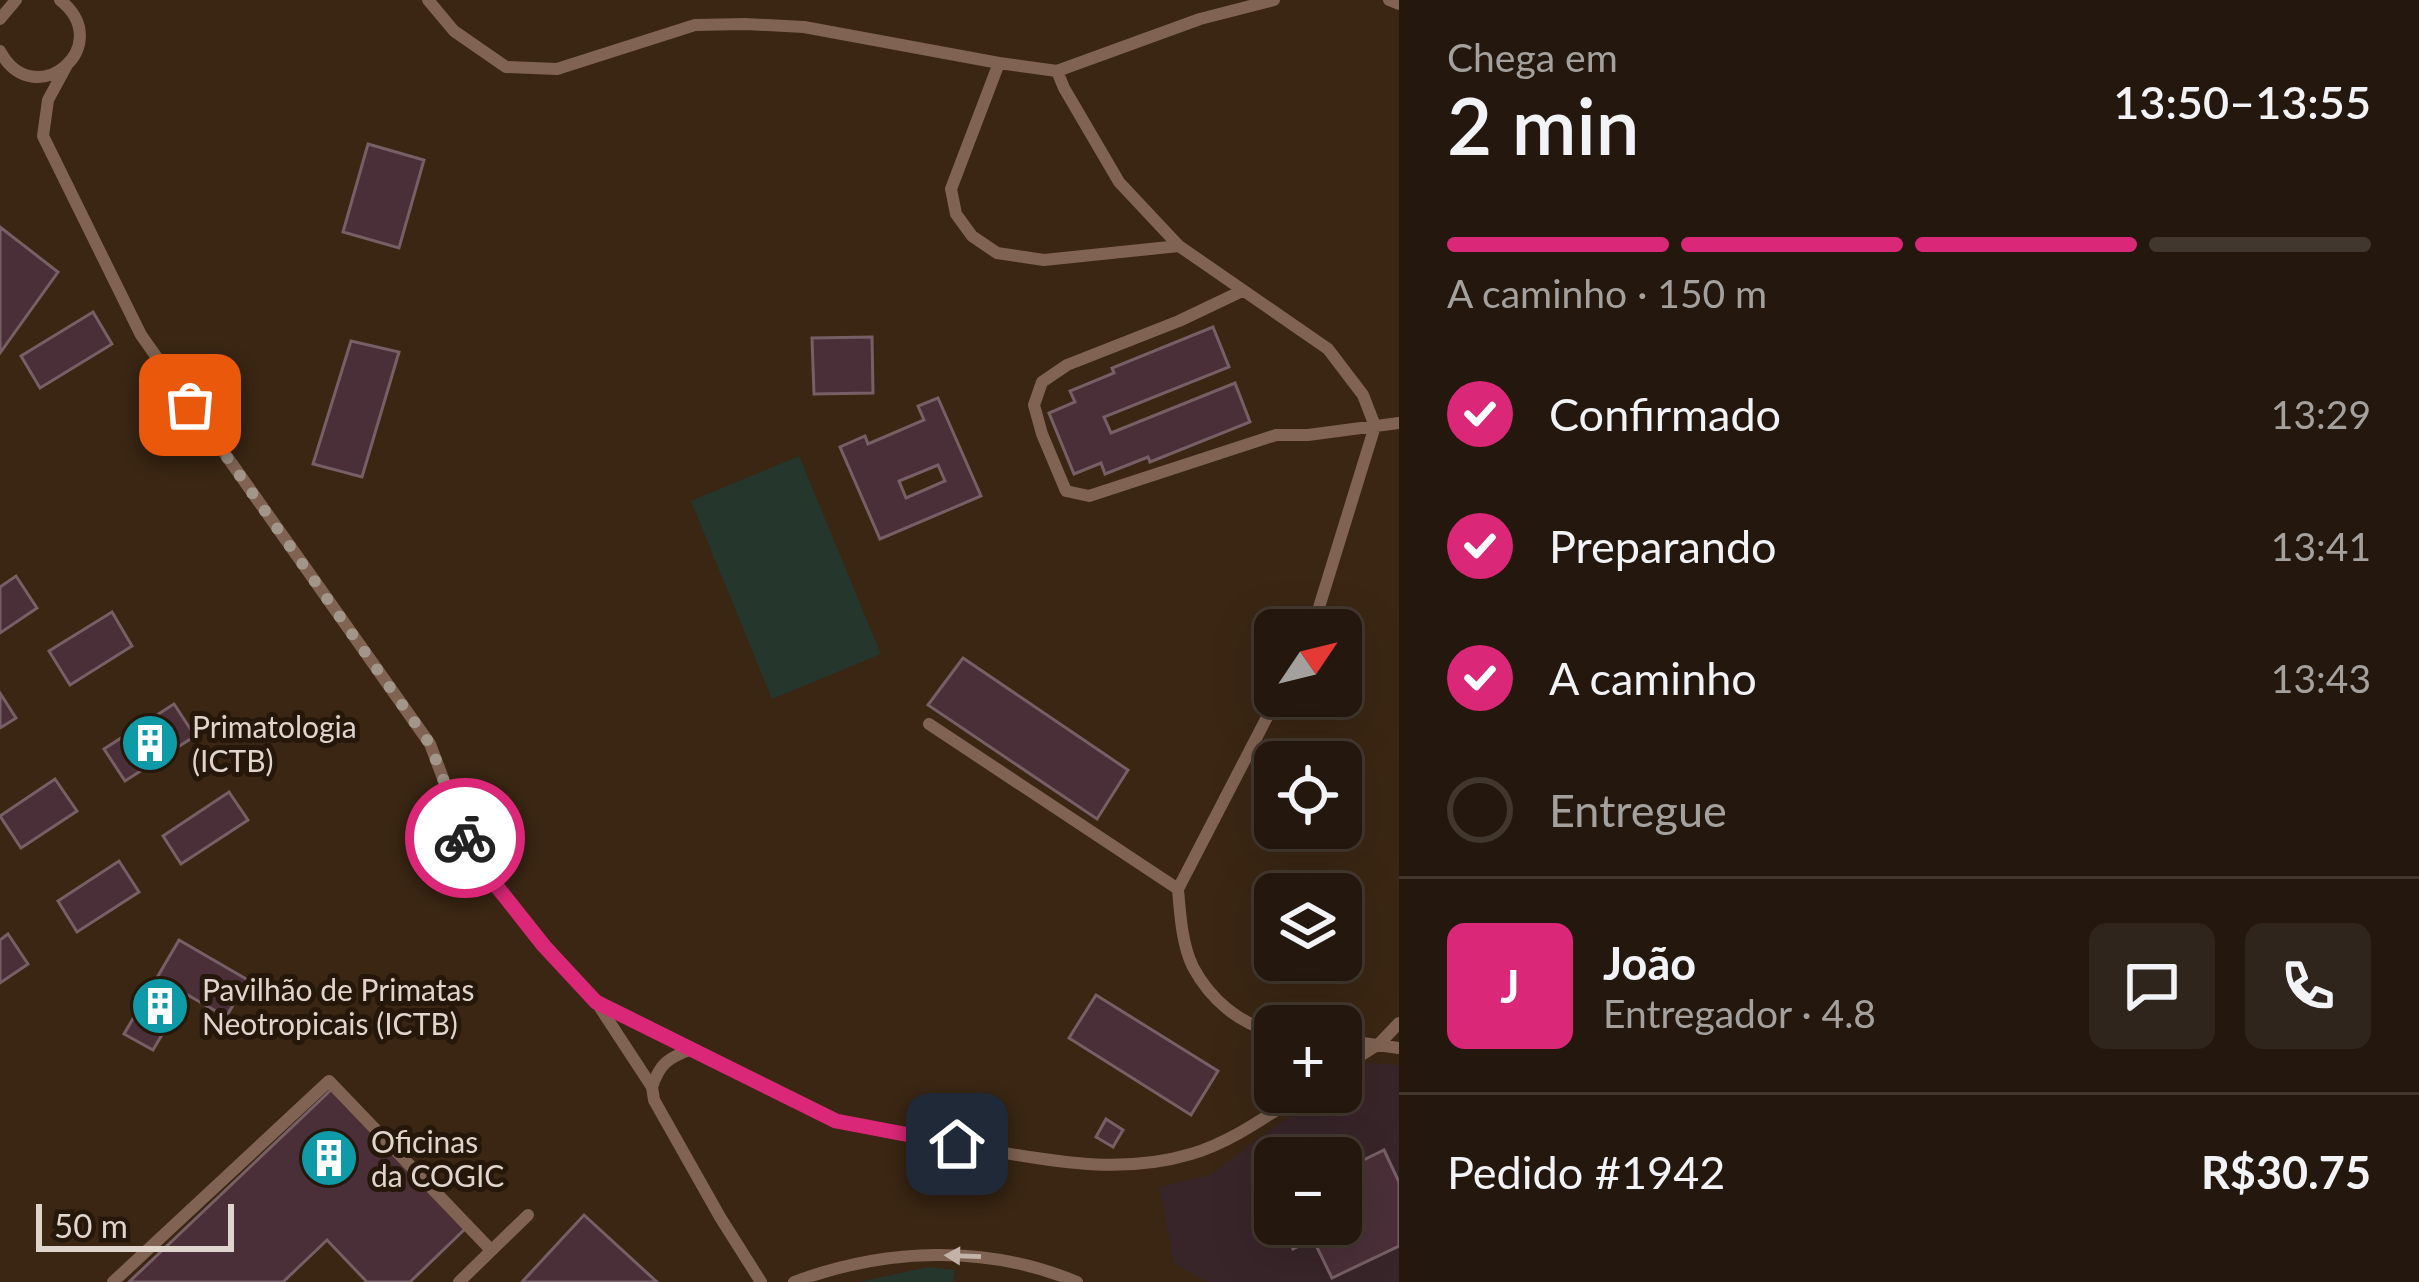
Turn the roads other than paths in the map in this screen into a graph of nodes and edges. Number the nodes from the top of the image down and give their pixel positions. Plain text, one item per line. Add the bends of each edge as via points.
1 (16, 0) edge
2 (428, 0) edge
3 (1274, 0) edge
4 (1389, 0) edge
5 (63, 1) edge
6 (1399, 4) edge
7 (0, 19) edge
8 (0, 50) edge
9 (999, 63) junction
10 (67, 65) junction
11 (1057, 71) junction
12 (1179, 246) junction
13 (1242, 291) junction
14 (1399, 423) edge
15 (1375, 426) junction
16 (1318, 609) edge
17 (1267, 717) edge
18 (929, 724) dead end
19 (1178, 890) junction
20 (596, 1002) junction
21 (1399, 1023) edge
22 (1254, 1028) edge
23 (1362, 1042) edge
24 (1379, 1044) junction
25 (1399, 1048) edge
26 (692, 1049) junction
27 (1362, 1055) edge
28 (652, 1088) junction
29 (1271, 1113) edge
30 (528, 1215) dead end
31 (491, 1250) junction
32 (113, 1282) edge
33 (459, 1282) edge
34 (760, 1282) edge
35 (794, 1282) edge
36 (1077, 1282) edge

1 - 7 lane
2 - 9 lane via 454,31 506,67 557,69 694,25 745,24
3 - 11 lane
4 - 6 lane
5 - 10 lane via 80,27
8 - 10 lane via 28,76
9 - 11 lane
9 - 12 lane via 951,189 972,236 997,254 1044,260
10 - 20 lane via 48,100 43,136 141,335 430,744 472,855
11 - 12 lane via 1119,182
12 - 13 lane
13 - 15 lane via 1328,349
13 - 15 lane via 1042,382 1034,405 1066,491 1088,496 1276,436
14 - 15 lane
15 - 16 lane
17 - 19 lane
18 - 19 lane
19 - 22 lane via 1192,966
20 - 26 lane
20 - 28 lane
21 - 24 lane
23 - 24 lane
24 - 25 lane
24 - 27 lane
26 - 28 lane via 669,1058
26 - 29 lane via 836,1121 1076,1165 1192,1154
28 - 34 lane
30 - 31 lane
31 - 32 lane via 328,1081
31 - 33 lane
36 -> 35 lane via 980,1256 907,1254

